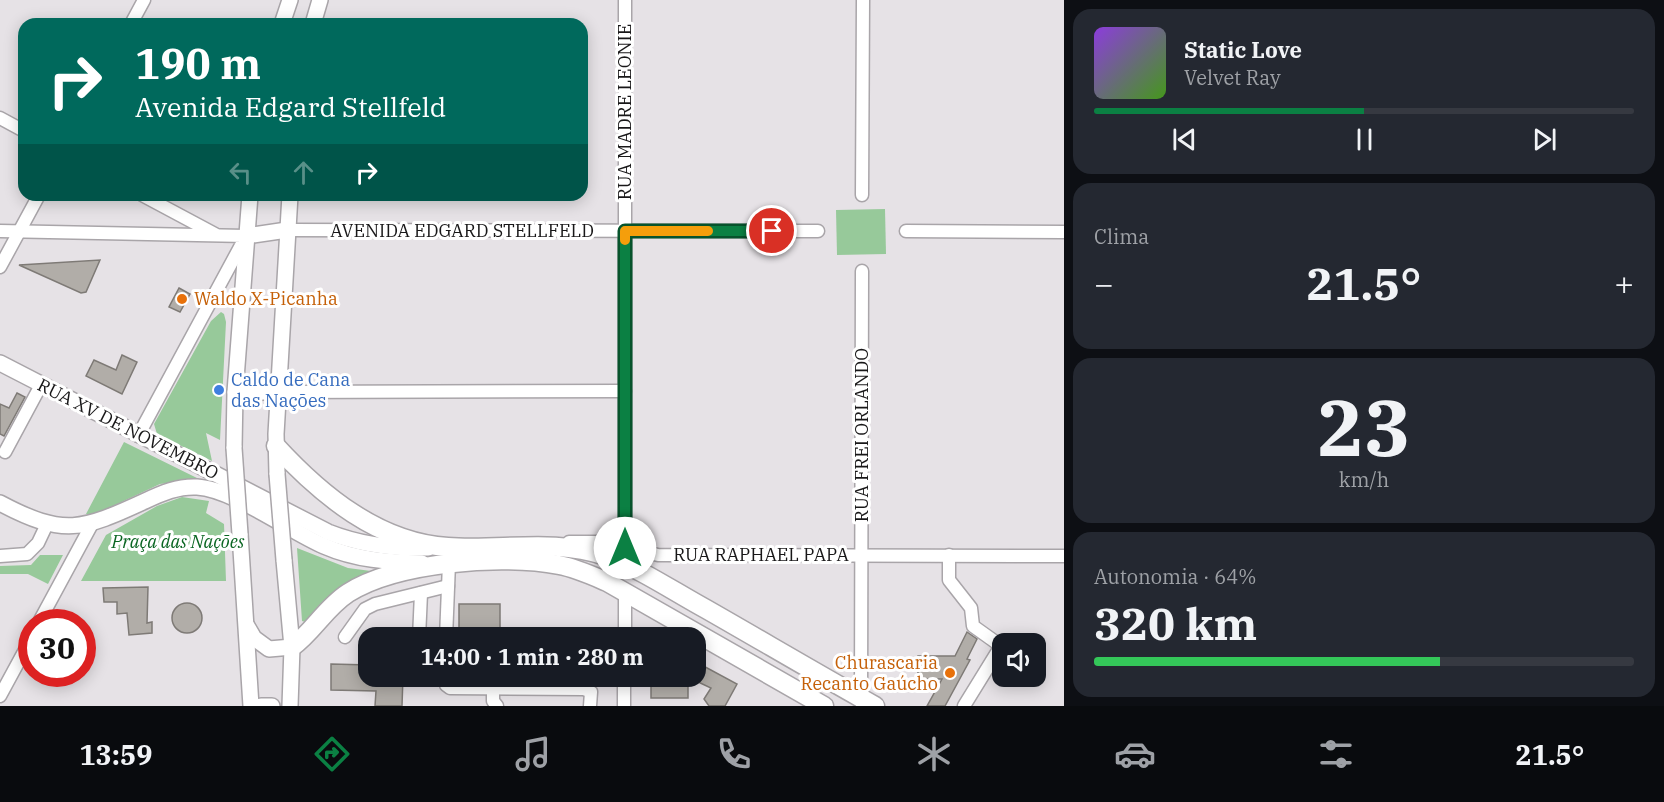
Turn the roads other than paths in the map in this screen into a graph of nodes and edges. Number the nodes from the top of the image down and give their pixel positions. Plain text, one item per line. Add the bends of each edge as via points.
1 (144, 0) edge
2 (290, 0) edge
3 (320, 0) edge
4 (625, 0) edge
5 (863, 0) edge
6 (134, 18) edge
7 (284, 18) edge
8 (315, 18) edge
9 (0, 118) edge
10 (18, 128) edge
11 (862, 195) dead end
12 (36, 201) edge
13 (153, 201) edge
14 (249, 201) edge
15 (289, 201) edge
16 (287, 230) junction
17 (0, 231) edge
18 (625, 231) junction
19 (818, 231) dead end
20 (906, 231) dead end
21 (19, 232) junction
22 (1064, 232) edge
23 (216, 235) junction
24 (246, 236) junction
25 (0, 267) edge
26 (862, 271) dead end
27 (0, 363) edge
28 (41, 385) junction
29 (625, 391) junction
30 (235, 392) junction
31 (278, 392) junction
32 (138, 436) junction
33 (276, 446) junction
34 (5, 452) dead end
35 (256, 494) joint
36 (0, 503) edge
37 (47, 524) junction
38 (92, 524) junction
39 (548, 546) junction
40 (625, 548) junction
41 (654, 555) junction
42 (862, 555) junction
43 (949, 555) junction
44 (0, 556) edge
45 (1064, 556) edge
46 (445, 558) junction
47 (654, 579) junction
48 (448, 586) junction
49 (625, 592) junction
50 (421, 593) junction
51 (46, 609) edge
52 (247, 626) junction
53 (419, 627) edge
54 (446, 627) edge
55 (624, 627) edge
56 (345, 637) dead end
57 (292, 647) junction
58 (18, 663) edge
59 (448, 687) edge
60 (493, 687) joint
61 (578, 687) edge
62 (624, 687) edge
63 (0, 696) edge
64 (866, 703) edge
65 (251, 706) edge
66 (261, 706) edge
67 (272, 706) edge
68 (290, 706) edge
69 (497, 706) edge
70 (590, 706) edge
71 (624, 706) edge
72 (824, 706) edge
73 (964, 706) edge

1 - 6 street
2 - 7 main road
3 - 8 main road
4 - 18 street, RUA MADRE LEONIE
5 - 11 street
9 - 10 street
12 - 21 street
13 - 23 street
14 - 24 main road
15 - 16 main road
16 - 18 street, AVENIDA EDGARD STELLFELD
16 - 24 main road
16 - 31 main road
17 - 21 street
18 - 19 street, AVENIDA EDGARD STELLFELD
18 - 29 street, RUA MADRE LEONIE
20 - 22 street
21 - 23 street
21 - 25 street
23 - 24 street
24 - 30 main road
24 - 32 street
26 - 42 street, RUA FREI ORLANDO
27 - 28 main road, RUA XV DE NOVEMBRO
28 - 32 main road, RUA XV DE NOVEMBRO
28 - 34 street
29 - 31 street
29 - 40 street, RUA MADRE LEONIE
30 - 31 main road
30 - 52 main road, bridge via 234,448
31 - 33 main road
32 - 35 main road, RUA XV DE NOVEMBRO
33 - 46 highway via 315,486 358,517
33 - 57 main road, bridge
35 - 46 main road, RUA RAPHAEL PAPA via 328,532 356,542
36 - 37 main road
37 - 38 main road
37 - 44 street via 38,543 27,554
38 - 46 main road, RUA RAPHAEL PAPA via 163,492 185,487 210,489 327,547 356,557 390,562
38 - 51 street
39 - 40 street, RUA RAPHAEL PAPA via 588,541
39 - 46 highway, RUA RAPHAEL PAPA
39 - 47 highway via 603,555
40 - 41 street, RUA RAPHAEL PAPA
41 - 42 street, RUA RAPHAEL PAPA
41 - 47 street via 648,575
42 - 43 street, RUA RAPHAEL PAPA
42 - 64 street, RUA FREI ORLANDO
43 - 45 street, RUA RAPHAEL PAPA
43 - 73 street via 949,580 971,608 972,626 1001,646
46 - 48 street
46 - 49 highway, RUA RAPHAEL PAPA via 558,564
46 - 57 highway via 350,592
47 - 64 highway
48 - 50 street
48 - 54 street
49 - 55 street
49 - 72 highway, RUA RAPHAEL PAPA
50 - 53 street
50 - 56 street via 365,609
52 - 57 main road via 260,644 269,649
52 - 65 main road
57 - 68 main road
58 - 63 street
59 - 60 street
60 - 69 street
61 - 70 street via 591,692
62 - 71 street
66 - 67 main road

